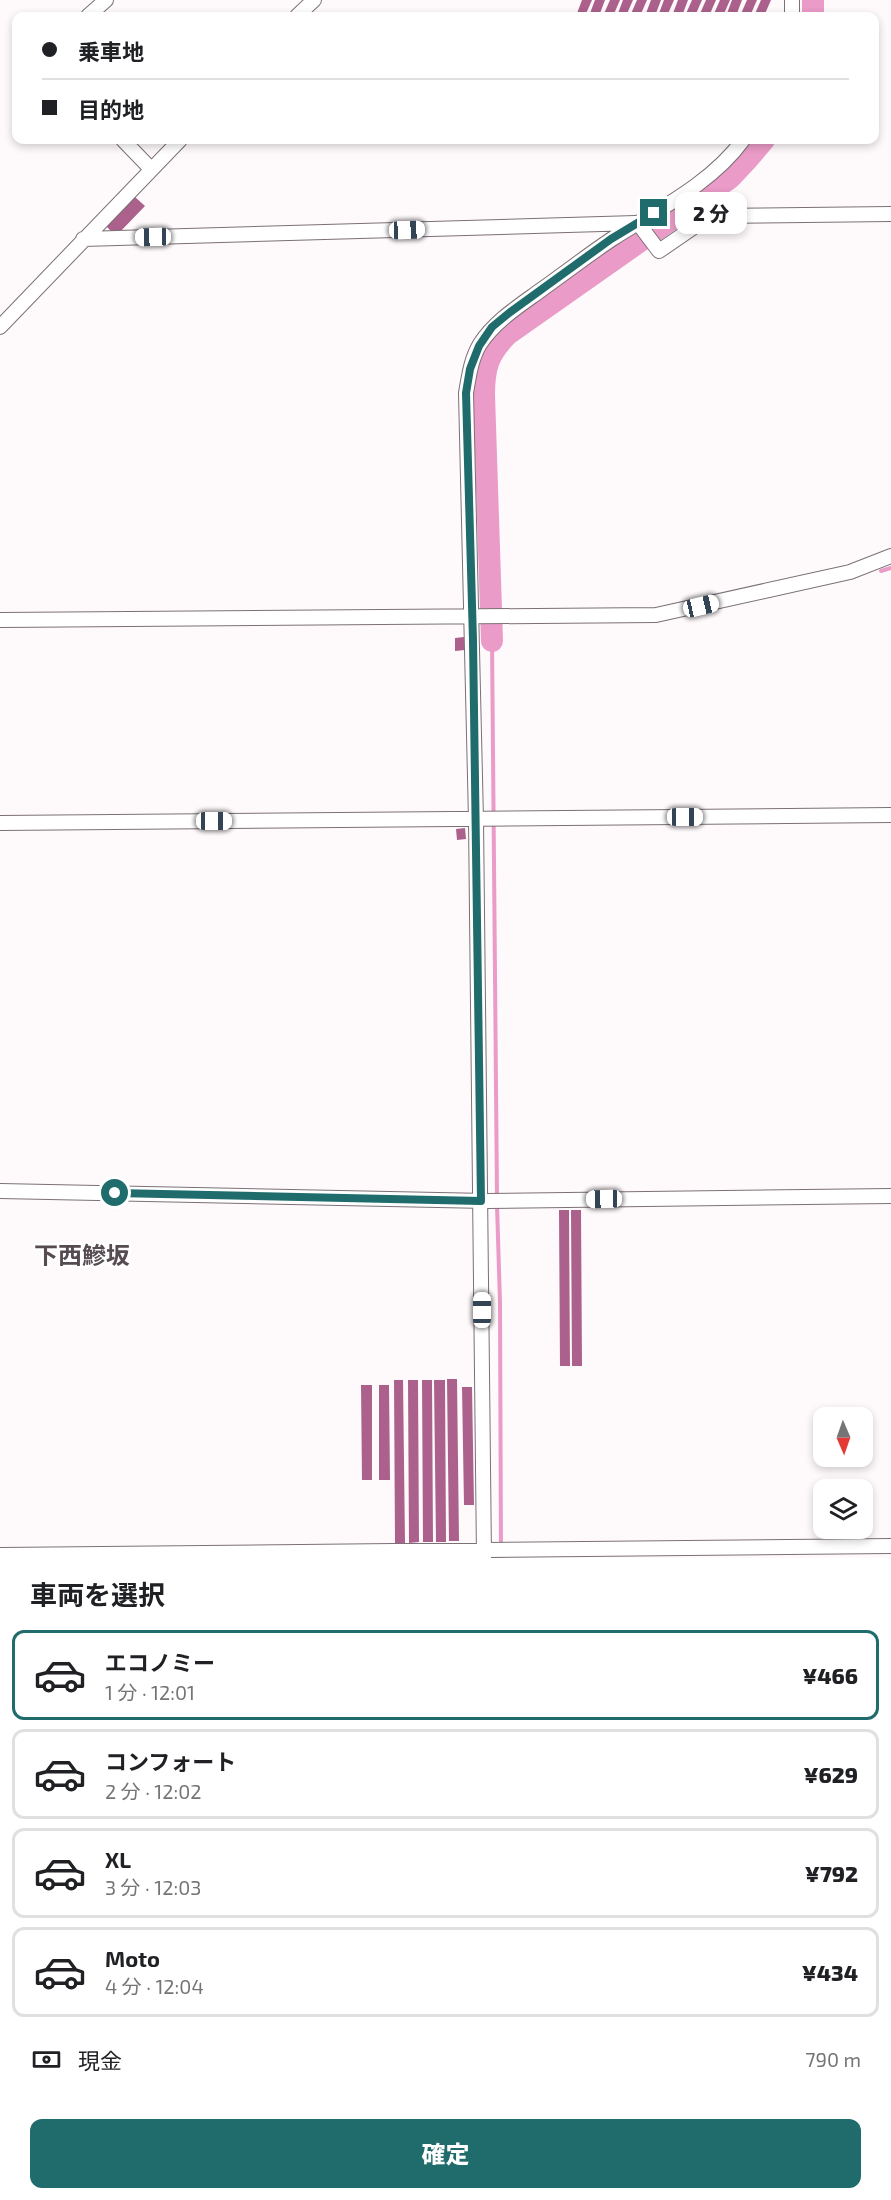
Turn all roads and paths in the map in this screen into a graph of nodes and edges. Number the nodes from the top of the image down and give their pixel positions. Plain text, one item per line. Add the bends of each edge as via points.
1 (106, 0) edge
2 (314, 0) edge
3 (92, 12) edge
4 (301, 12) edge
5 (127, 144) edge
6 (176, 144) edge
7 (740, 144) edge
8 (151, 170) junction
9 (891, 214) edge
10 (640, 226) junction
11 (83, 239) junction
12 (0, 327) edge
13 (891, 556) edge
14 (476, 618) junction
15 (0, 620) edge
16 (891, 814) edge
17 (479, 820) junction
18 (0, 823) edge
19 (0, 1191) edge
20 (891, 1196) edge
21 (484, 1201) junction
22 (891, 1545) edge
23 (487, 1553) edge
24 (0, 1556) edge

1 - 3 street
2 - 4 street
5 - 8 street
6 - 8 street
7 - 10 street via 725,161
8 - 11 street
9 - 10 street via 710,216 659,251
10 - 11 street
10 - 14 street via 611,239 509,313 492,327 479,346 466,393
11 - 12 street
13 - 14 street via 850,572 656,615
14 - 15 street
14 - 17 street
16 - 17 street
17 - 18 street
17 - 21 street
19 - 21 street
20 - 21 street
21 - 23 street
22 - 23 street
23 - 24 street

